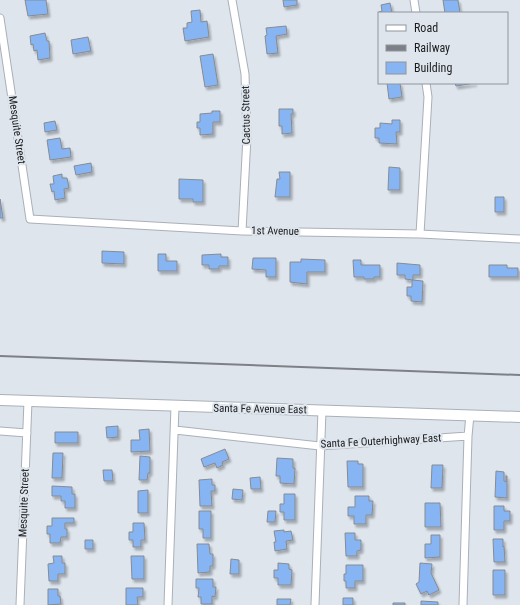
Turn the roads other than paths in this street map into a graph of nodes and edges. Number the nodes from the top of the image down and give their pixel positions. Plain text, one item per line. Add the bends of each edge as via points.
1 (232, 0) edge
2 (414, 0) edge
3 (416, 12) edge
4 (0, 18) edge
5 (426, 84) edge
6 (30, 219) joint
7 (242, 231) junction
8 (420, 234) junction
9 (520, 239) edge
10 (0, 400) edge
11 (28, 401) junction
12 (175, 406) junction
13 (322, 410) junction
14 (470, 415) junction
15 (520, 418) edge
16 (174, 430) junction
17 (0, 431) edge
18 (27, 433) junction
19 (468, 436) junction
20 (320, 446) junction
21 (20, 605) edge
22 (168, 605) edge
23 (315, 605) edge
24 (463, 605) edge

1 - 7 street, Cactus Street via 245,74 247,137
2 - 3 street
4 - 6 street, Mesquite Street
5 - 8 street via 428,97
6 - 7 street, 1st Avenue
7 - 8 street, 1st Avenue
8 - 9 street, 1st Avenue
10 - 11 street, Santa Fe Avenue East
11 - 12 street, Santa Fe Avenue East
11 - 18 street, Mesquite Street
12 - 13 street, Santa Fe Avenue East
12 - 16 street
13 - 14 street, Santa Fe Avenue East
13 - 20 street
14 - 15 street, Santa Fe Avenue East
14 - 19 street
16 - 20 street, Santa Fe Outerhighway East
16 - 22 street
17 - 18 street
18 - 21 street, Mesquite Street
19 - 20 street, Santa Fe Outerhighway East
19 - 24 street
20 - 23 street

